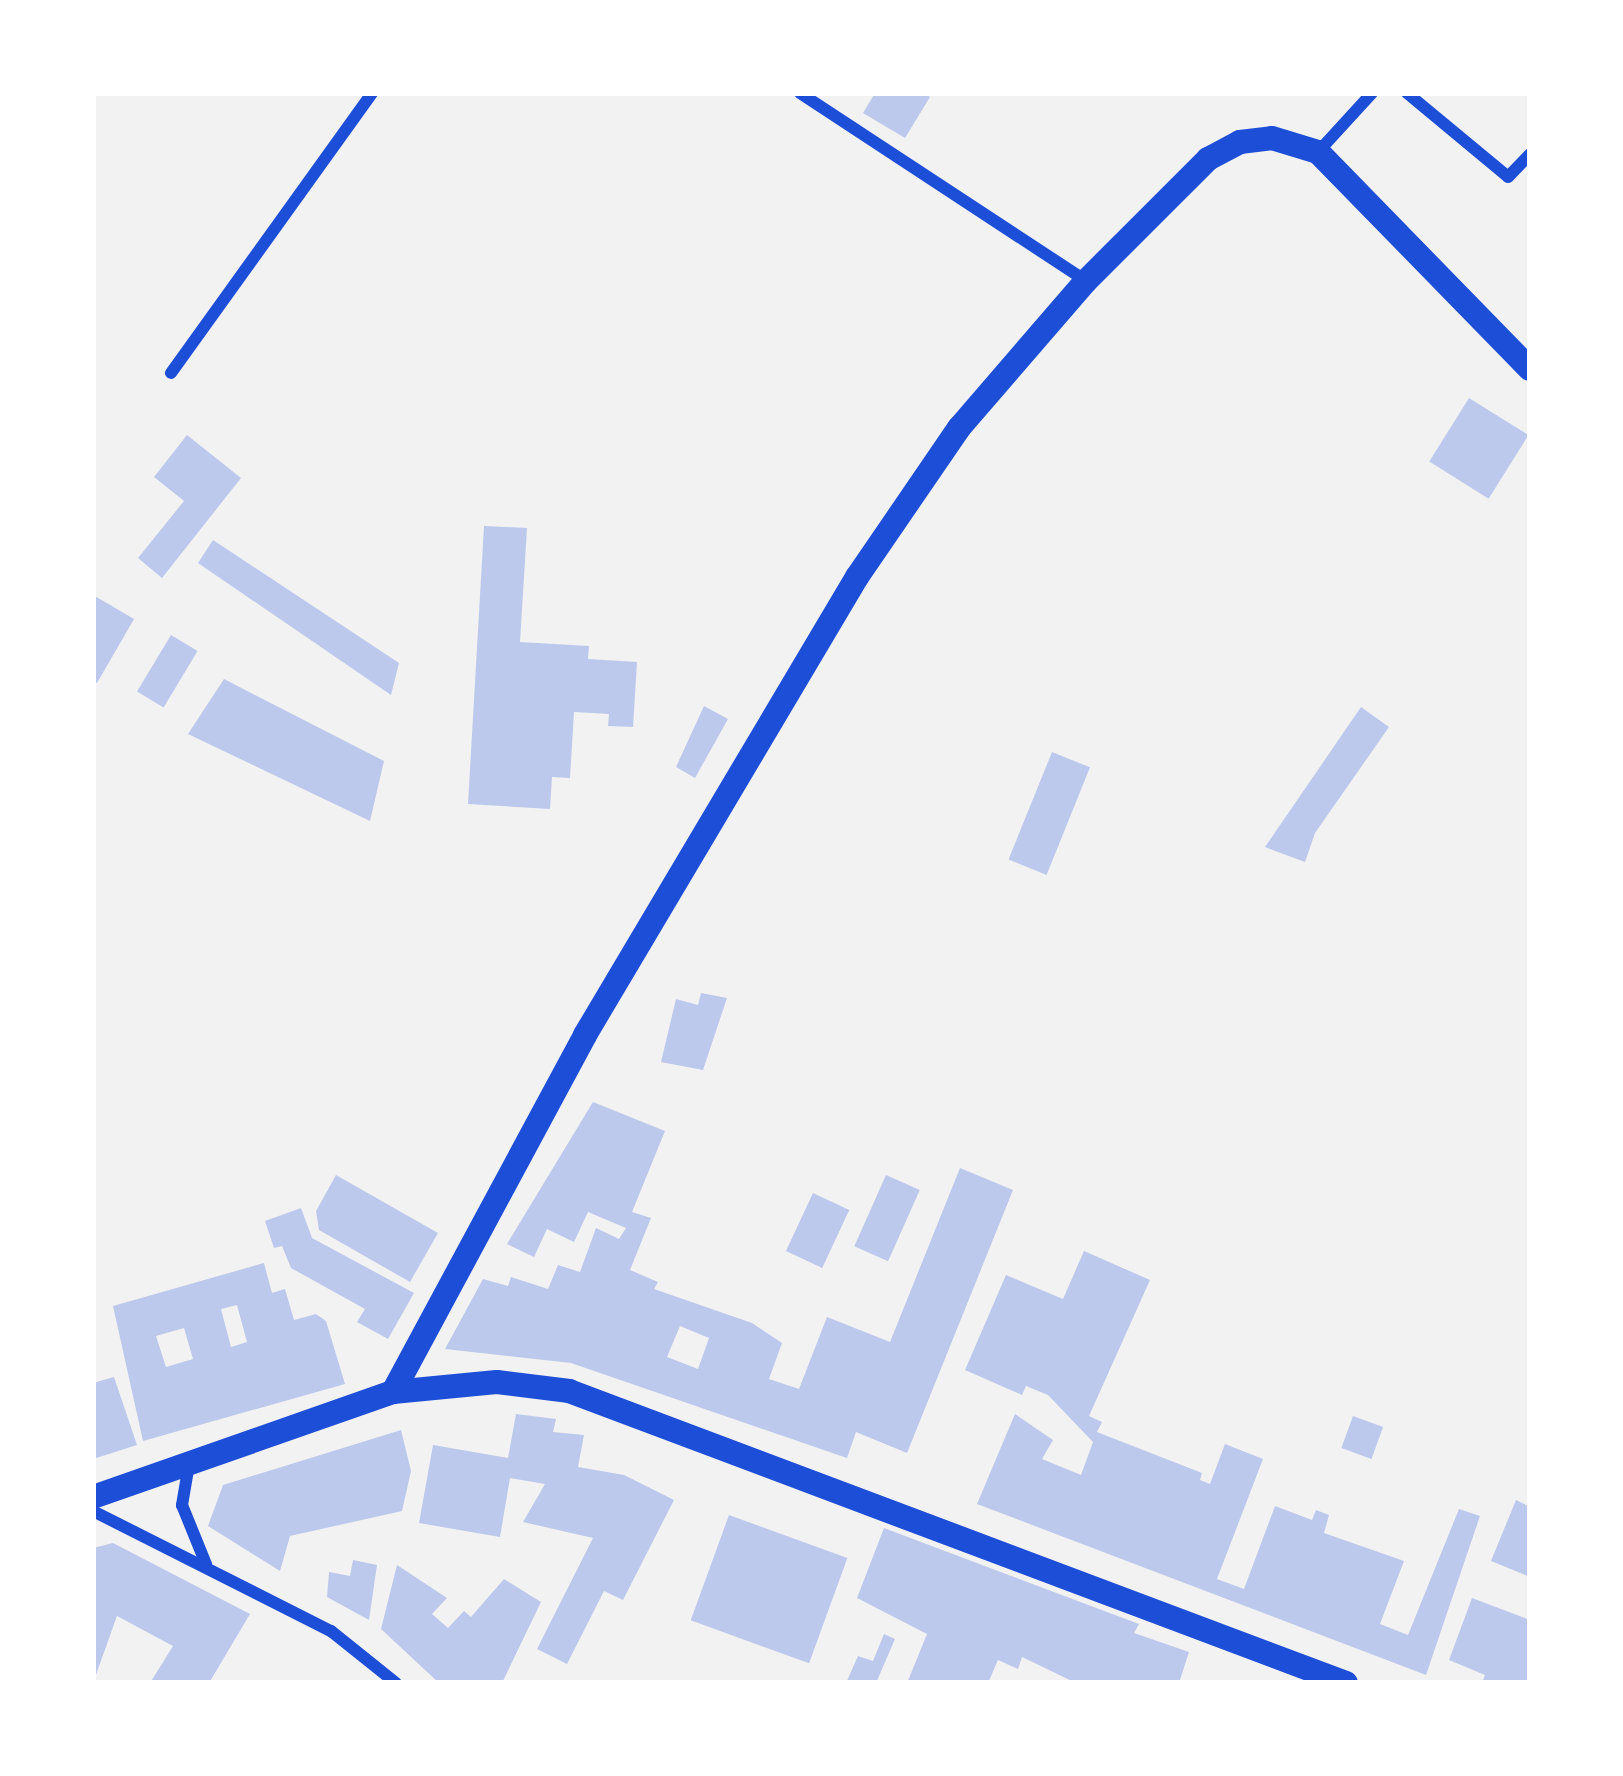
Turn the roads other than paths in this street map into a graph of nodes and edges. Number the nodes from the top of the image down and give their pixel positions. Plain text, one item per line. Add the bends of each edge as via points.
1 (372, 93) edge
2 (800, 93) edge
3 (1372, 93) edge
4 (1407, 93) edge
5 (1318, 152) junction
6 (1530, 154) edge
7 (1086, 280) junction
8 (1527, 360) edge
9 (171, 373) dead end
10 (393, 1392) junction
11 (190, 1463) junction
12 (93, 1496) edge
13 (93, 1511) edge
14 (206, 1565) junction
15 (396, 1683) edge
16 (1346, 1683) edge

1 - 9 street
2 - 7 street
3 - 5 street
4 - 6 street via 1508,177
5 - 7 main road via 1272,138 1240,142 1208,160
5 - 8 main road
7 - 10 main road via 959,428 857,577 552,1094
10 - 11 main road
10 - 16 main road via 497,1382 608,1403
11 - 12 main road
11 - 14 street via 182,1505
13 - 14 street
14 - 15 street via 332,1631

